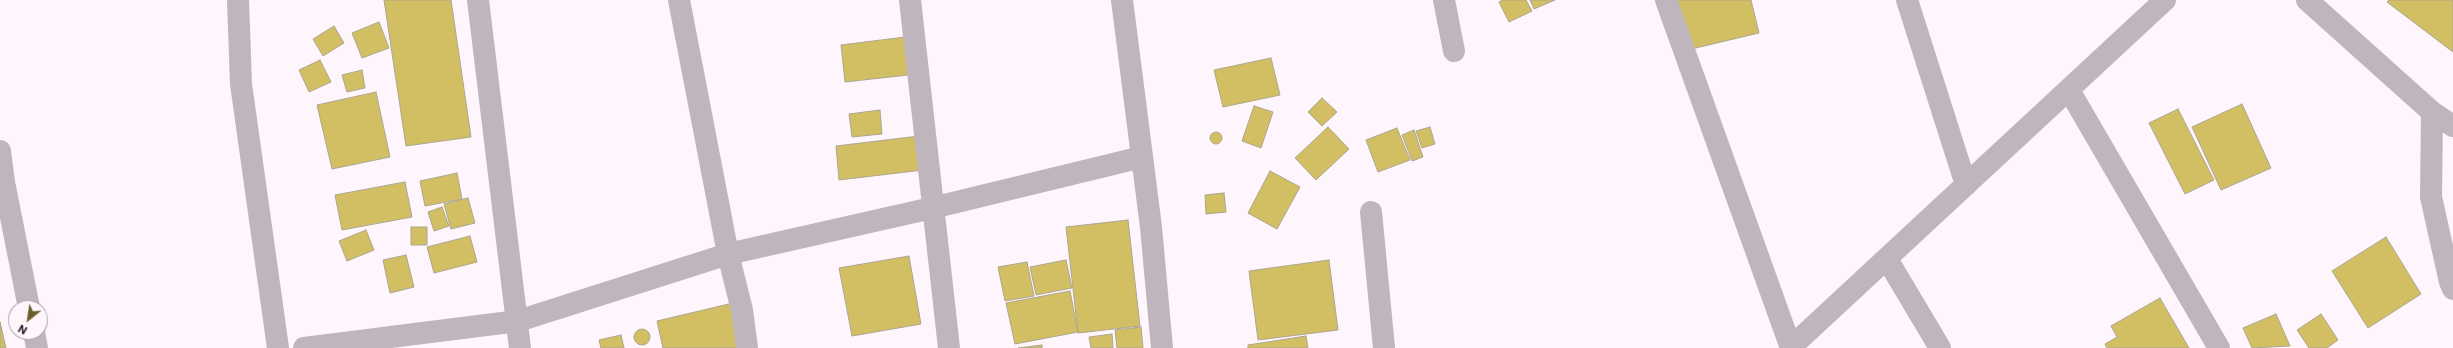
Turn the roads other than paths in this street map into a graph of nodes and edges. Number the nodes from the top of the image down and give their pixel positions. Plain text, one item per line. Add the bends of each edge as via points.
1 (238, 0) edge
2 (478, 0) edge
3 (679, 0) edge
4 (910, 0) edge
5 (1122, 0) edge
6 (1444, 0) edge
7 (1666, 0) edge
8 (1907, 0) edge
9 (2165, 0) edge
10 (2307, 0) edge
11 (1454, 50) dead end
12 (2069, 90) junction
13 (2432, 112) junction
14 (2453, 126) edge
15 (0, 151) edge
16 (1142, 157) junction
17 (1966, 185) junction
18 (932, 208) junction
19 (1371, 212) dead end
20 (728, 254) junction
21 (1887, 259) junction
22 (2453, 289) edge
23 (27, 300) edge
24 (518, 321) junction
25 (278, 348) edge
26 (304, 348) edge
27 (520, 348) edge
28 (747, 348) edge
29 (949, 348) edge
30 (1162, 348) edge
31 (1384, 348) edge
32 (1791, 348) edge
33 (1940, 348) edge
34 (2219, 348) edge

1 - 25 street via 241,84
2 - 24 street
3 - 20 street
4 - 18 street
5 - 16 street
6 - 11 street
7 - 32 street
8 - 17 street
9 - 12 street
10 - 13 street
12 - 17 street
12 - 34 street
13 - 14 street
13 - 22 street via 2431,197
15 - 23 street
16 - 18 street
16 - 30 street
17 - 21 street
18 - 20 street
18 - 29 street
19 - 31 street
20 - 24 street
20 - 28 street via 742,310
21 - 32 street
21 - 33 street
24 - 26 street
24 - 27 street

